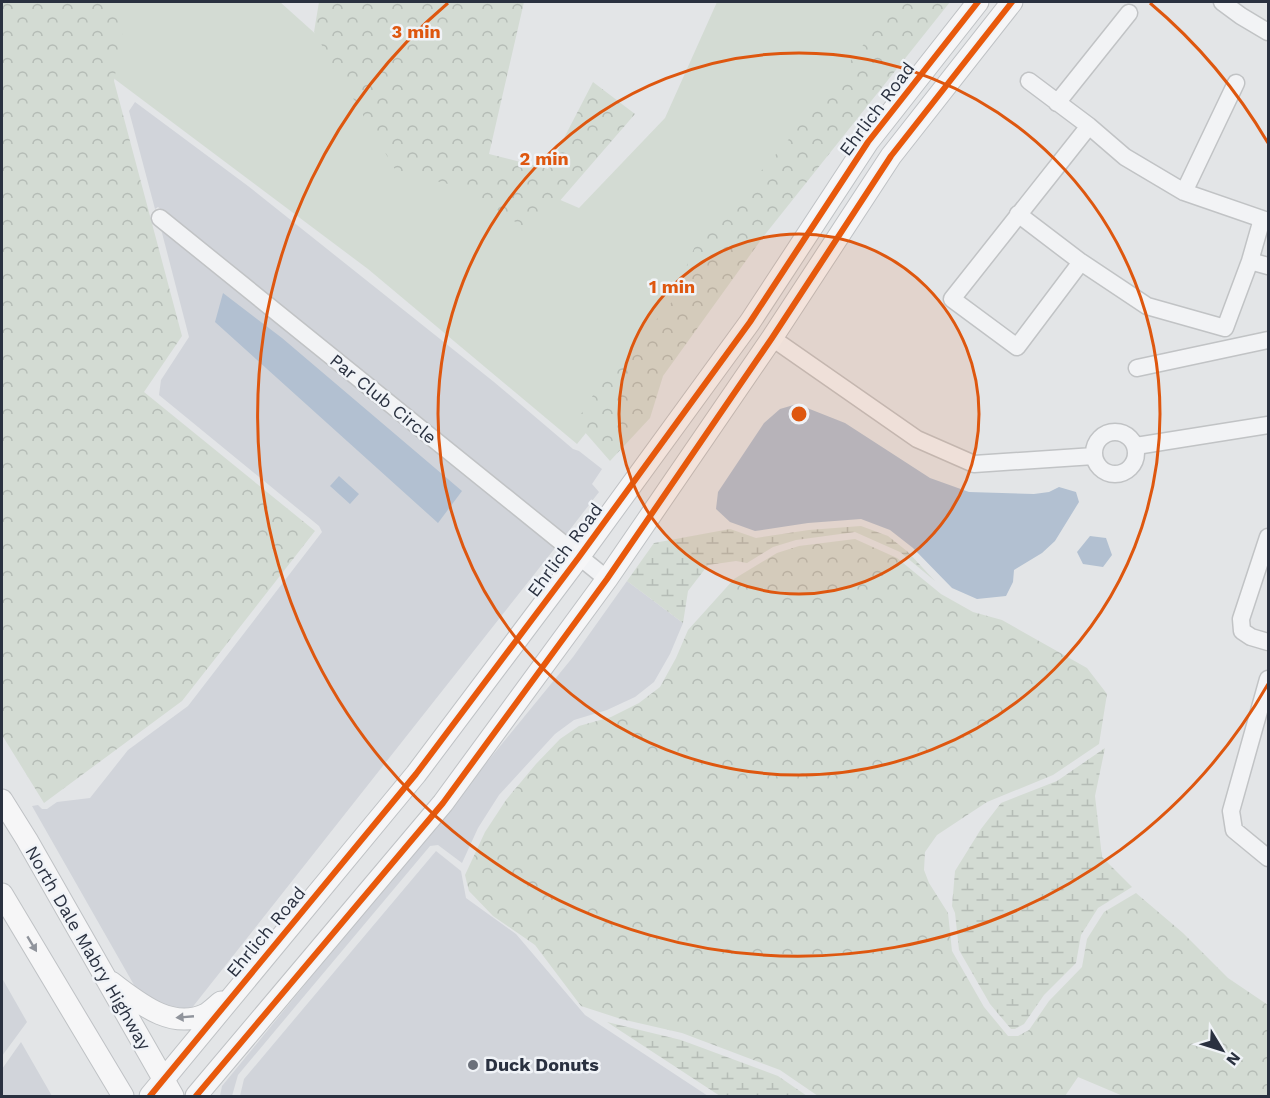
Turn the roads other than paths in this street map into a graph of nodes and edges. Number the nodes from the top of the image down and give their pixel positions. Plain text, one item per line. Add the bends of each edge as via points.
1 (978, 2) edge
2 (1012, 2) edge
3 (1222, 2) edge
4 (1129, 13) dead end
5 (1269, 33) edge
6 (1029, 81) dead end
7 (1236, 83) dead end
8 (1058, 103) junction
9 (1089, 126) junction
10 (1184, 192) junction
11 (1018, 214) junction
12 (159, 218) dead end
13 (1265, 220) edge
14 (1250, 261) junction
15 (1081, 262) junction
16 (1269, 266) edge
17 (1225, 328) junction
18 (772, 338) junction
19 (1269, 340) edge
20 (1225, 349) junction
21 (1137, 368) dead end
22 (1269, 425) edge
23 (1136, 447) junction
24 (1094, 456) junction
25 (1269, 537) edge
26 (579, 557) junction
27 (607, 579) junction
28 (1269, 642) edge
29 (1269, 679) edge
30 (2, 800) edge
31 (1269, 858) edge
32 (2, 894) edge
33 (103, 976) junction
34 (236, 992) junction
35 (215, 1074) junction
36 (162, 1091) edge
37 (123, 1096) edge
38 (196, 1096) edge
39 (213, 1096) edge

1 - 26 main road, Ehrlich Road via 868,142 750,322
2 - 18 main road via 891,156
3 - 5 street
4 - 8 street
6 - 8 street
7 - 10 street
8 - 9 street
9 - 10 street via 1125,157
9 - 11 street
10 - 13 street
11 - 15 street
11 - 15 street via 952,299 1017,347
12 - 26 street, Par Club Circle
13 - 14 street
14 - 16 street
14 - 17 street
15 - 17 street via 1147,306
17 - 20 street
18 - 24 street via 917,439 974,464
18 - 27 main road
19 - 20 street
20 - 21 street
22 - 23 street
23 - 24 street via 1127,435 1114,432 1101,437
23 - 24 street via 1136,461 1120,474 1100,469
25 - 28 street via 1241,619 1242,631
26 - 27 street, Par Club Circle
26 - 34 main road, Ehrlich Road via 417,774
27 - 35 main road via 443,803
29 - 31 street via 1231,811 1234,830
30 - 33 main road, North Dale Mabry Highway
32 -> 37 main road
34 -> 33 main road via 205,1014 183,1019 165,1016 140,1004
33 - 36 main road, North Dale Mabry Highway
34 - 36 main road, Ehrlich Road
35 - 38 main road
35 - 39 main road

